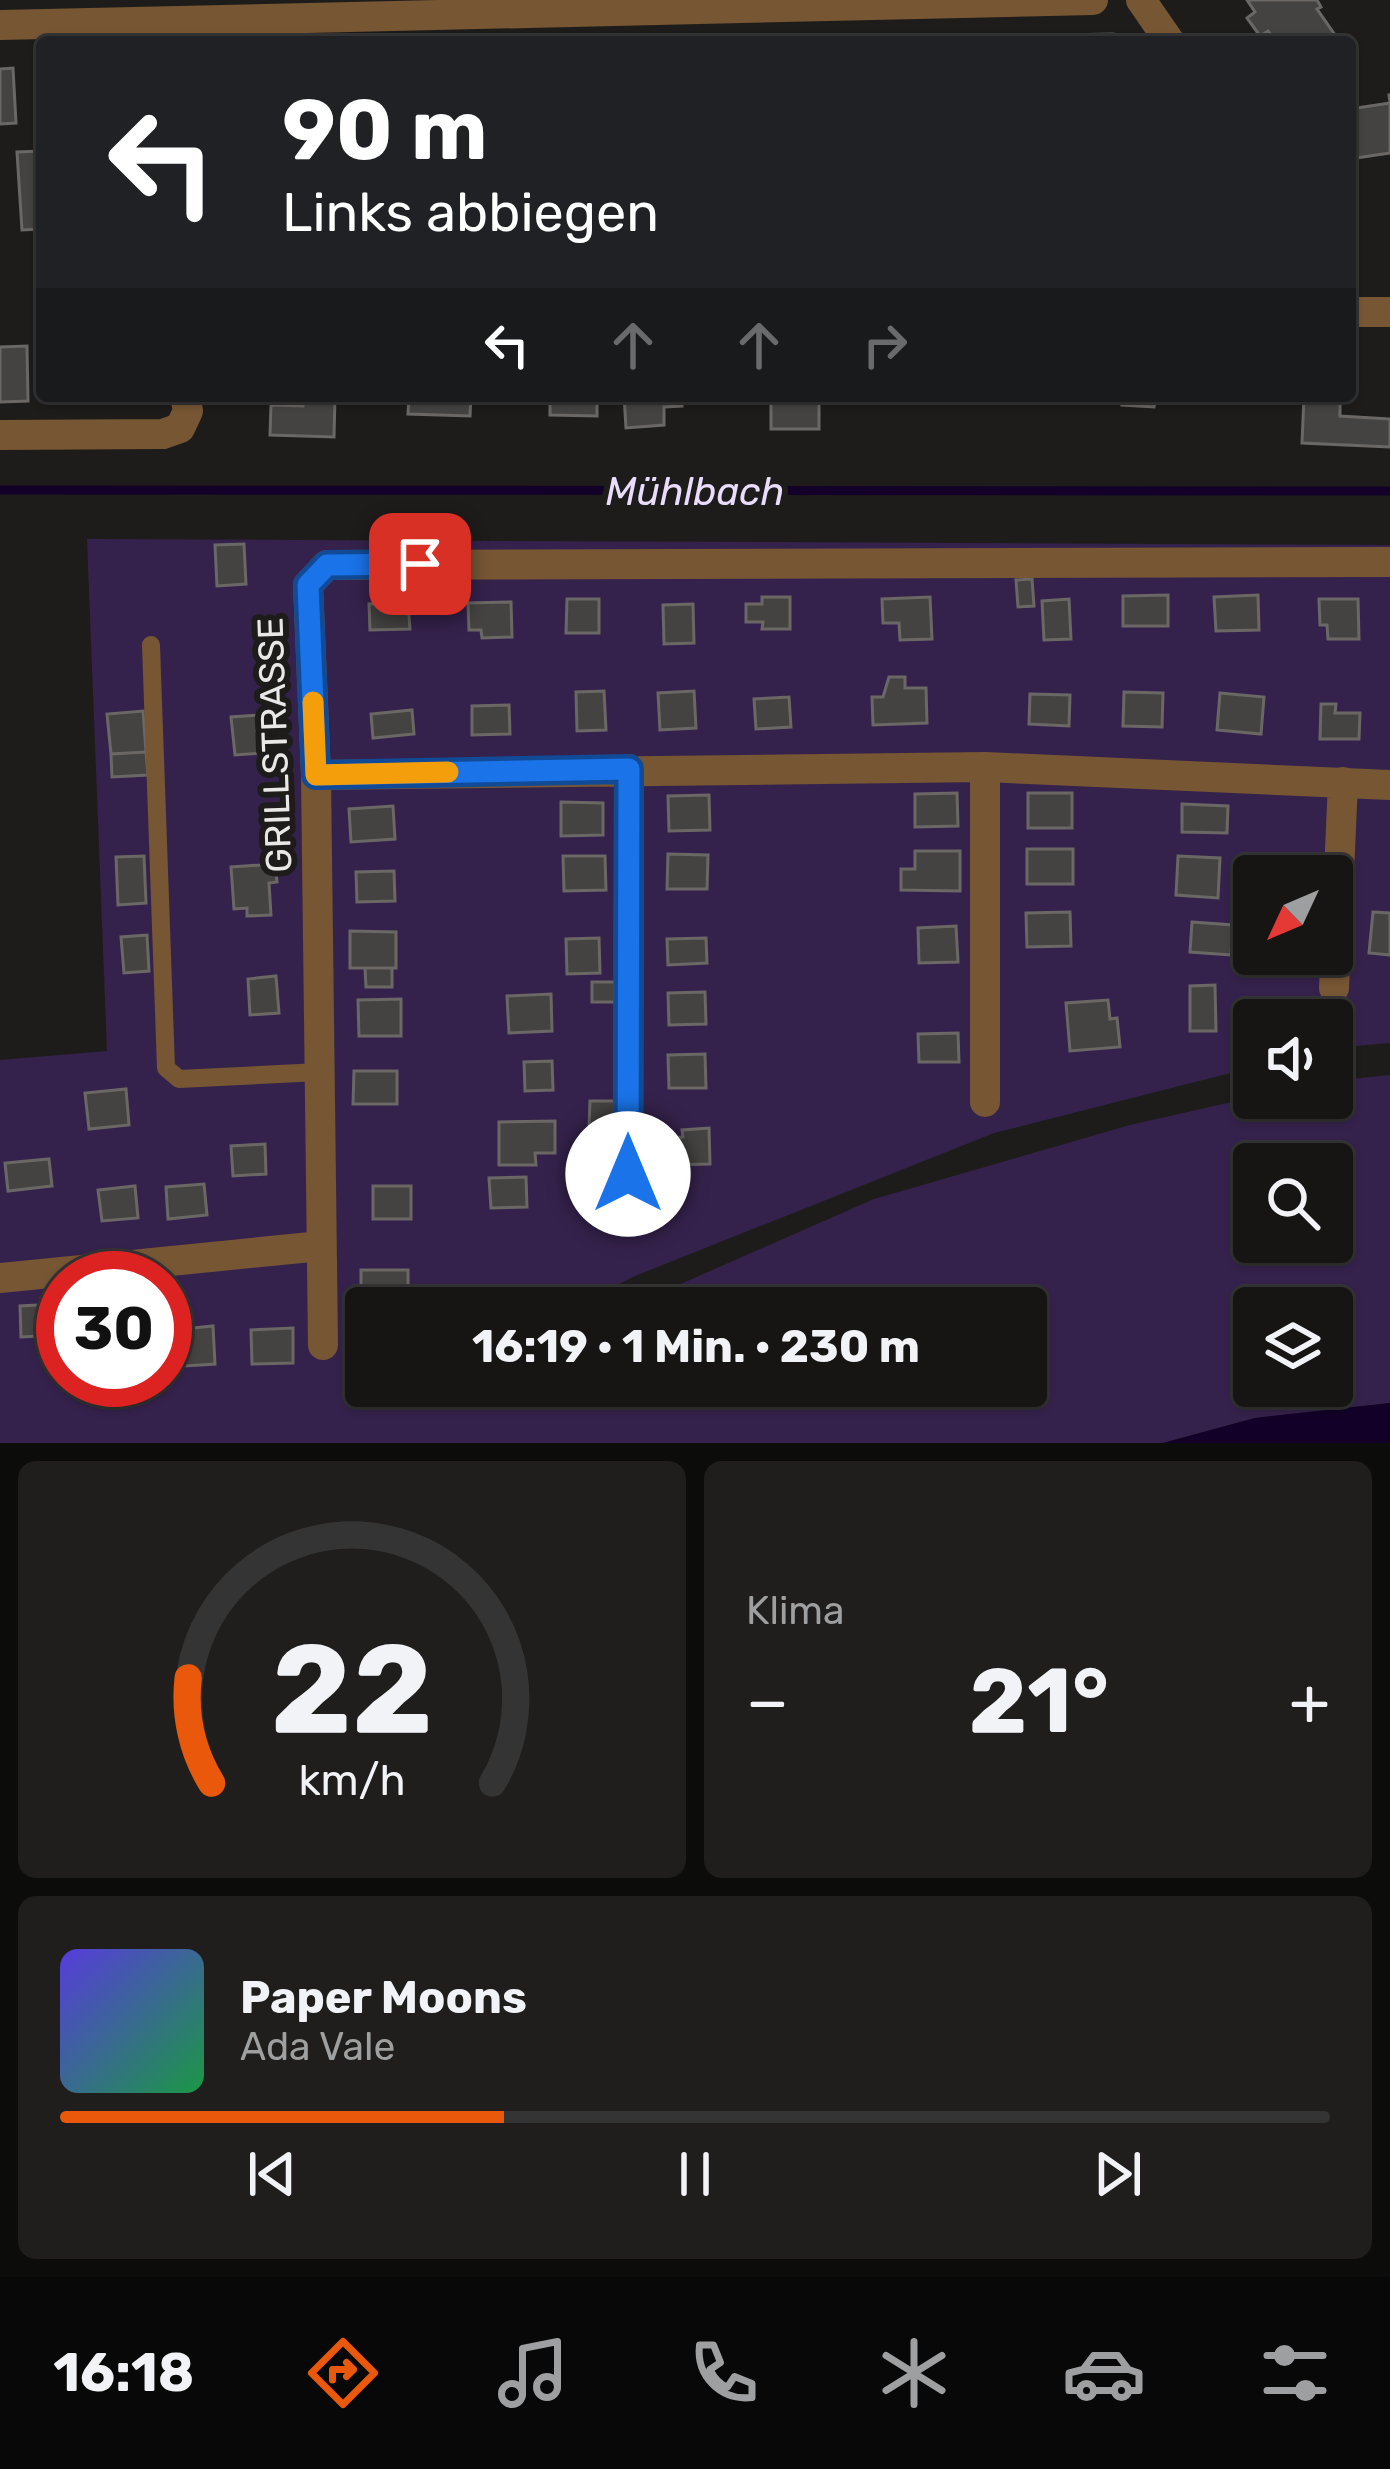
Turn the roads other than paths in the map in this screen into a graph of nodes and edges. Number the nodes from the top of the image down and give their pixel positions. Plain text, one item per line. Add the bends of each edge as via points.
1 (1094, 0) edge
2 (1141, 0) edge
3 (104, 21) edge
4 (0, 26) edge
5 (1166, 36) edge
6 (186, 402) edge
7 (0, 435) edge
8 (1390, 562) edge
9 (151, 645) dead end
10 (985, 767) junction
11 (629, 769) junction
12 (316, 775) junction
13 (1343, 782) junction
14 (1390, 785) edge
15 (1334, 988) dead end
16 (319, 1072) junction
17 (985, 1102) dead end
18 (628, 1220) dead end
19 (321, 1246) junction
20 (0, 1278) edge
21 (323, 1345) dead end

1 - 3 street
2 - 5 street
3 - 4 street
6 - 7 street via 179,428 163,434
8 - 12 street, GRILLSTRASSE via 327,565 308,585
9 - 16 lane via 166,1068 179,1079
10 - 11 street
10 - 13 street
10 - 17 street
11 - 12 street
11 - 18 street
12 - 16 street, GRILLSTRASSE
13 - 14 street
13 - 15 street
16 - 19 street, GRILLSTRASSE
19 - 20 street
19 - 21 street, GRILLSTRASSE

